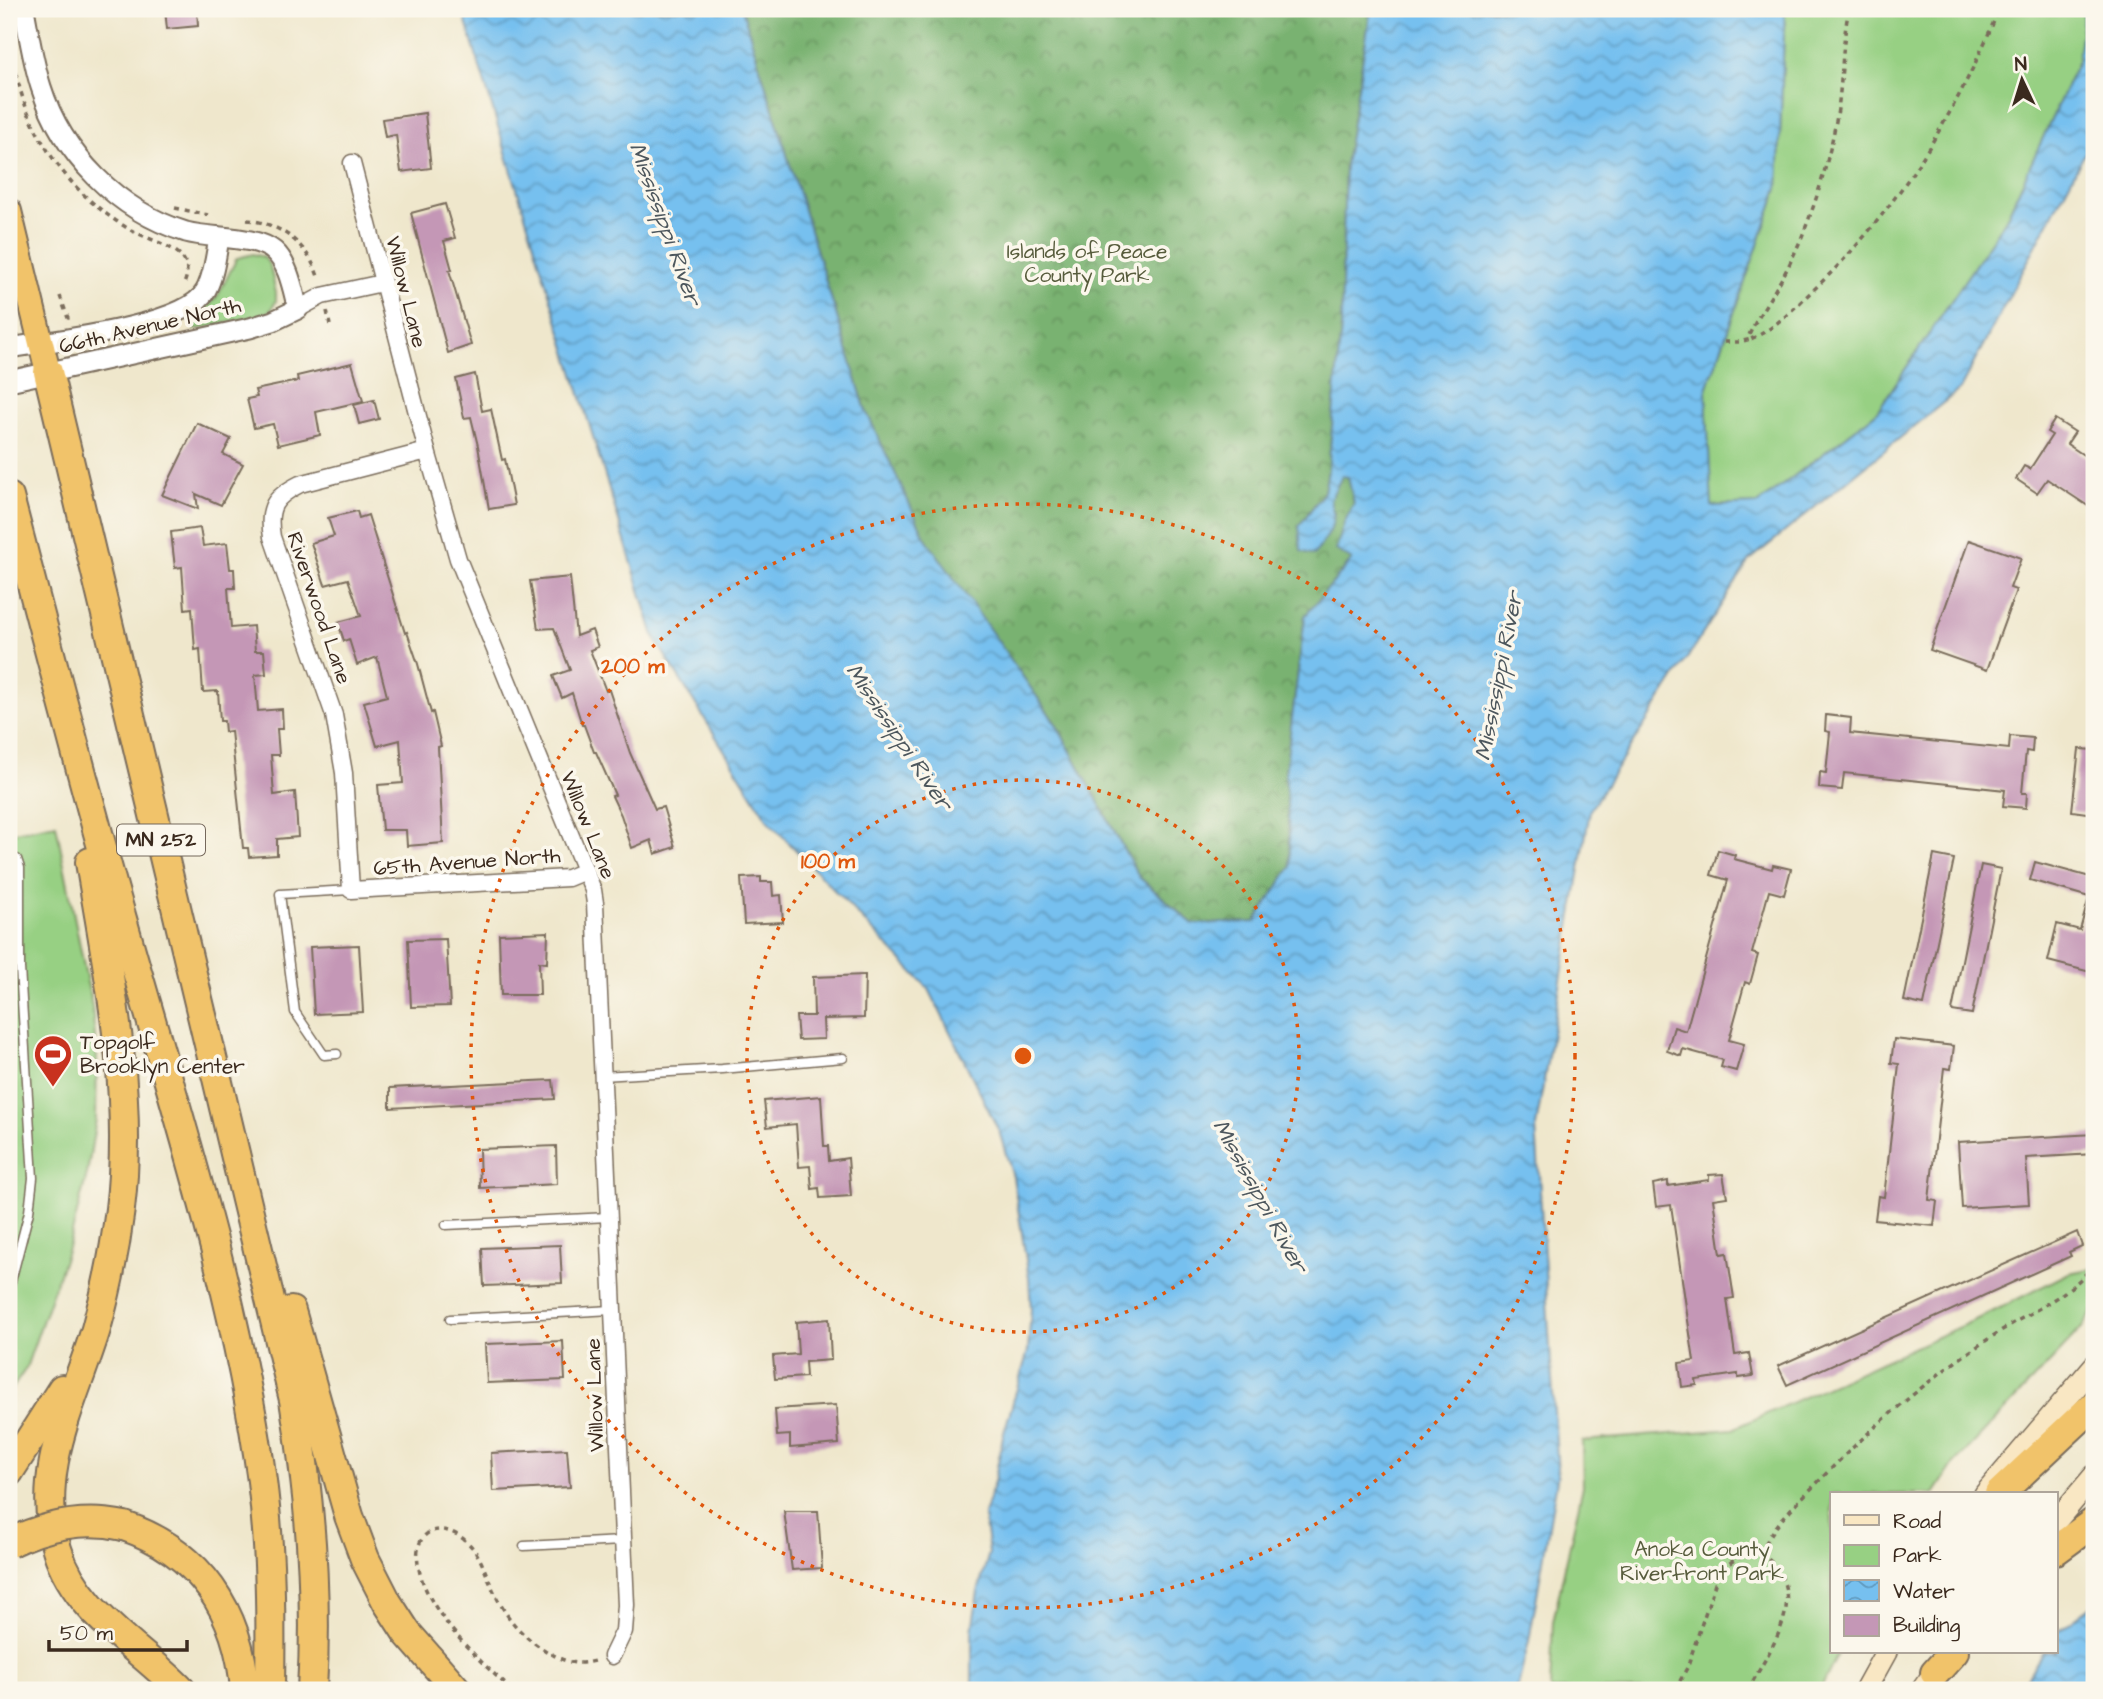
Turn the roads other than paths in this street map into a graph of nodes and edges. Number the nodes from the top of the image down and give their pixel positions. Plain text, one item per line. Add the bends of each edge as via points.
1 (24, 9) edge
2 (352, 163) dead end
3 (9, 211) edge
4 (219, 238) junction
5 (382, 283) junction
6 (298, 309) junction
7 (41, 343) junction
8 (9, 348) edge
9 (48, 372) junction
10 (9, 381) edge
11 (426, 451) junction
12 (9, 497) edge
13 (57, 677) junction
14 (9, 857) edge
15 (585, 871) junction
16 (351, 890) junction
17 (201, 1006) junction
18 (337, 1054) dead end
19 (843, 1058) dead end
20 (602, 1076) junction
21 (609, 1217) junction
22 (446, 1225) dead end
23 (112, 1255) junction
24 (9, 1289) edge
25 (612, 1310) junction
26 (450, 1318) dead end
27 (2094, 1366) edge
28 (2094, 1405) edge
29 (9, 1472) edge
30 (2094, 1476) edge
31 (1987, 1492) edge
32 (2001, 1492) edge
33 (2058, 1519) edge
34 (2094, 1522) edge
35 (622, 1541) junction
36 (9, 1543) edge
37 (524, 1546) dead end
38 (2058, 1549) edge
39 (1885, 1654) edge
40 (612, 1656) road end
41 (181, 1690) edge
42 (245, 1690) edge
43 (270, 1690) edge
44 (312, 1690) edge
45 (457, 1690) edge
46 (1865, 1690) edge

1 - 4 street via 41,88 81,160 116,195 140,211 187,232
2 - 5 street, Willow Lane
3 - 7 highway, MN 252
4 - 6 street via 257,243 275,252 286,269
4 - 7 street, 66th Avenue North via 206,292 192,307 165,319
5 - 6 street, 66th Avenue North via 323,296
5 - 11 street, Willow Lane
6 - 9 street, 66th Avenue North via 250,328
7 - 8 street, 66th Avenue North
7 - 9 highway, MN 252
9 - 10 street, 66th Avenue North
9 - 17 highway, MN 252
11 - 15 street, Willow Lane via 458,559
11 - 16 street, Riverwood Lane via 300,484 274,502 269,519 341,744
12 - 13 highway
13 - 23 highway via 121,1073 124,1157
13 - 43 highway via 239,1354 265,1516 271,1594
14 - 24 lane via 17,859 20,868 21,982 33,1178
15 - 16 street, 65th Avenue North via 568,878
15 - 20 street, Willow Lane via 595,903
16 - 18 lane via 281,894 295,1012 324,1055
17 - 44 highway via 302,1447 313,1565
17 - 45 highway via 358,1541 396,1618
19 - 20 lane
20 - 21 street, Willow Lane
21 - 22 lane
21 - 25 street, Willow Lane
23 - 29 highway via 89,1326 61,1390
23 - 41 highway via 97,1325 54,1451 53,1529 60,1560 80,1594
25 - 26 lane
25 - 35 street, Willow Lane
27 - 31 main road
28 - 32 highway
30 - 33 main road
34 - 38 highway
35 - 37 lane
35 - 40 street, Willow Lane via 624,1631
36 - 42 highway, bridge via 40,1530 98,1522 124,1526 167,1546 219,1597 235,1636
39 - 46 main road

